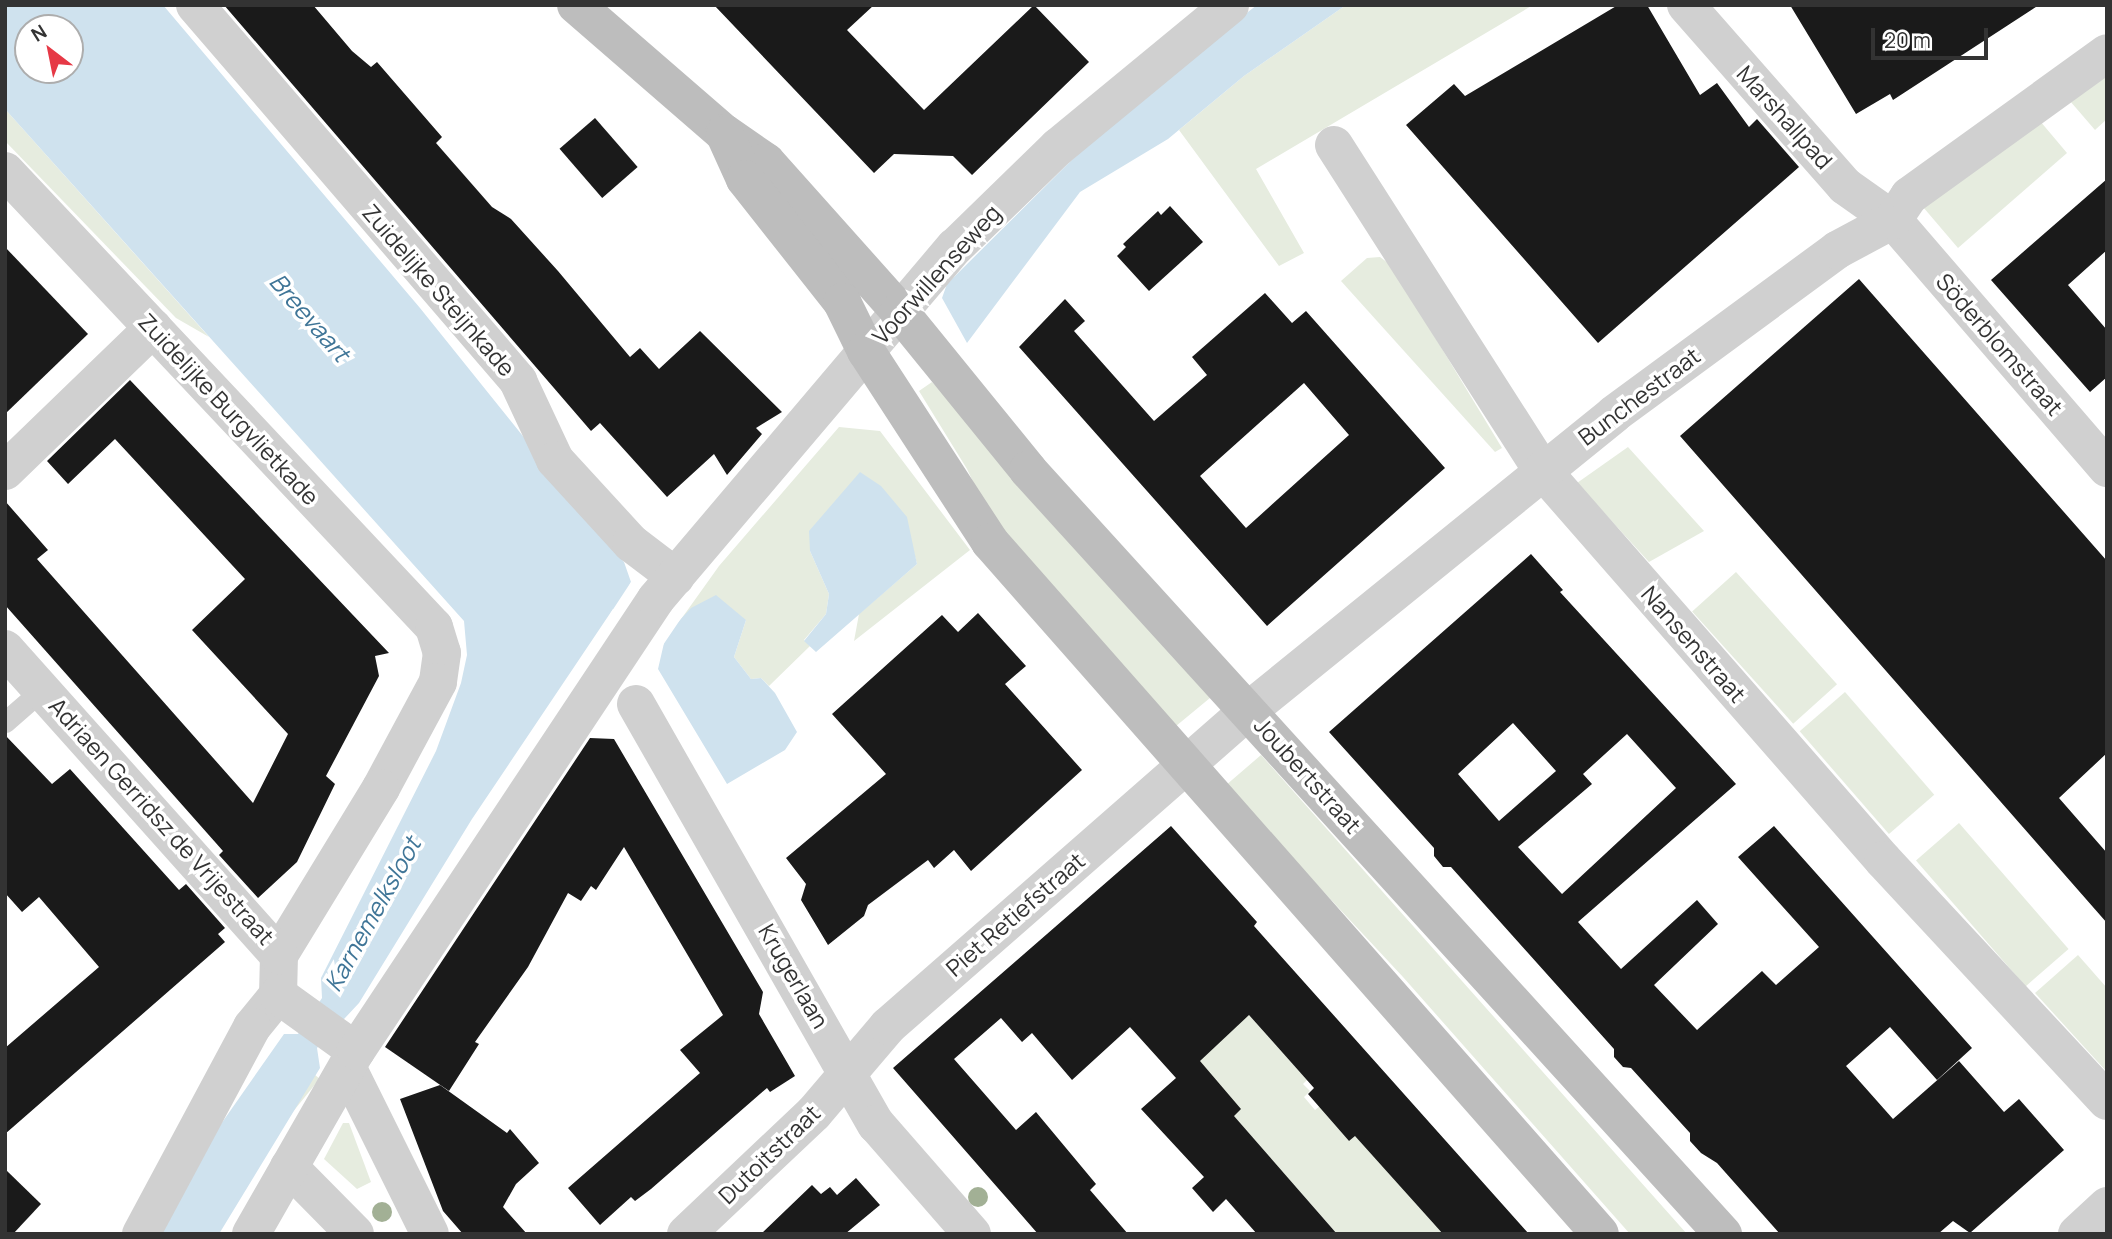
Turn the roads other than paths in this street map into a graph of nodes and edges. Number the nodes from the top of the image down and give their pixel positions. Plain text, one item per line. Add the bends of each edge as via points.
1 (195, 5) edge
2 (576, 5) edge
3 (1230, 5) edge
4 (1686, 5) edge
5 (2107, 53) edge
6 (724, 133) junction
7 (1334, 145) dead end
8 (5, 171) edge
9 (1894, 220) junction
10 (898, 311) junction
11 (153, 328) junction
12 (866, 351) junction
13 (2107, 468) edge
14 (1542, 470) junction
15 (5, 471) edge
16 (666, 588) junction
17 (5, 649) edge
18 (44, 688) junction
19 (636, 704) dead end
20 (1249, 710) junction
21 (5, 722) edge
22 (1189, 766) junction
23 (279, 955) junction
24 (324, 1033) junction
25 (848, 1071) junction
26 (2107, 1101) edge
27 (289, 1167) junction
28 (2107, 1206) edge
29 (141, 1234) edge
30 (251, 1234) edge
31 (355, 1234) edge
32 (430, 1234) edge
33 (686, 1234) edge
34 (972, 1234) edge
35 (1600, 1234) edge
36 (1723, 1234) edge
37 (2077, 1234) edge

1 - 16 street, Zuidelijke Steijnkade via 518,381 555,460
2 - 6 main road, Joubertstraat
3 - 10 street, Voorwillenseweg via 1058,147 955,247
4 - 9 street, Marshallpad via 1845,186
5 - 9 street, Bunchestraat via 1909,196
6 - 10 main road, Joubertstraat via 766,162
6 - 12 main road via 745,179 842,302
7 - 14 street, Nansenstraat
8 - 11 street, Zuidelijke Burgvlietkade
9 - 13 street, Söderblomstraat
9 - 14 street, Bunchestraat via 1837,250
10 - 12 street, Voorwillenseweg
10 - 20 main road, Joubertstraat via 1028,470
11 - 15 street
11 - 23 street, Zuidelijke Burgvlietkade via 434,627 442,653 431,694
12 - 16 street, Voorwillenseweg
12 - 22 main road via 990,542
14 - 20 street, Bunchestraat
14 - 26 street, Nansenstraat via 1883,860
16 - 24 street, Voorwillenseweg
17 - 18 street, Adriaen Gerridsz de Vrijestraat
18 - 21 lane, Adriaen Gerridsz de Vrijestraat
18 - 23 street, Adriaen Gerridsz de Vrijestraat
19 - 25 street, Krugerlaan
20 - 22 street, Bunchestraat
20 - 36 main road, Joubertstraat
22 - 25 street, Piet Retiefstraat via 1004,922 888,1026
22 - 35 main road
23 - 24 street
24 - 27 street
24 - 29 street via 252,1027
24 - 32 street
25 - 33 street, Dutoitstraat via 814,1113
25 - 34 street, Krugerlaan via 876,1124
27 - 30 street
27 - 31 street
28 - 37 street

